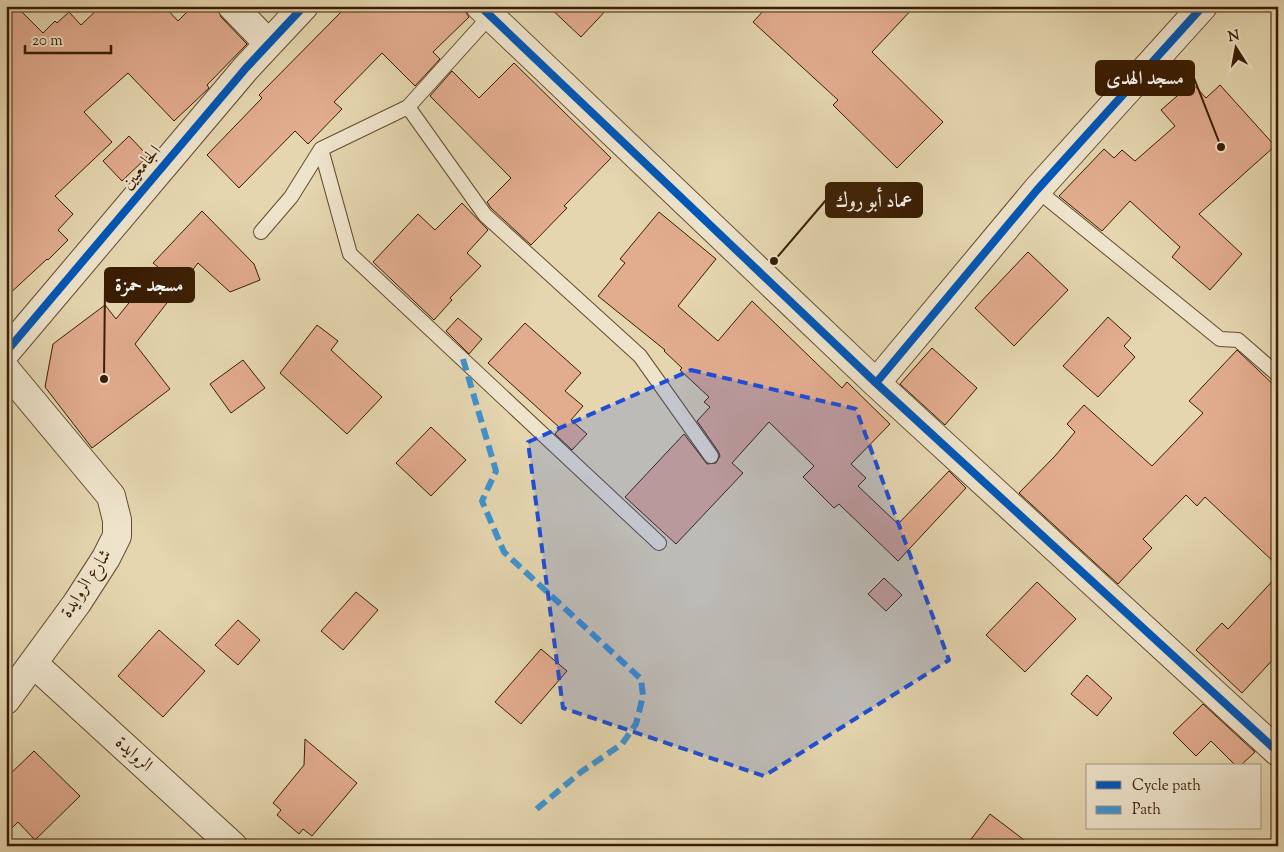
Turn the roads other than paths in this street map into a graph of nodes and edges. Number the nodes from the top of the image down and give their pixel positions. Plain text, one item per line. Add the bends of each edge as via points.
1 (232, 6) edge
2 (304, 6) edge
3 (1203, 6) edge
4 (485, 11) edge
5 (268, 43) junction
6 (408, 107) junction
7 (321, 149) junction
8 (1037, 190) junction
9 (261, 232) dead end
10 (6, 352) edge
11 (6, 370) edge
12 (1278, 375) edge
13 (876, 383) junction
14 (711, 456) dead end
15 (659, 543) dead end
16 (34, 664) junction
17 (6, 700) edge
18 (1278, 752) edge
19 (233, 846) edge

1 - 5 street
2 - 5 street, الجامعيين
3 - 8 street
4 - 6 lane
4 - 13 street
5 - 10 street, الجامعيين
6 - 7 lane
6 - 14 lane via 485,215 640,356
7 - 9 lane via 291,196
7 - 15 lane via 350,254
8 - 12 lane via 1220,339 1238,340
8 - 13 street
11 - 16 street, شارع الروايدة via 111,496 117,520 117,536 106,558
13 - 18 street
16 - 17 street, شارع الروايدة
16 - 19 street, الروايدة

